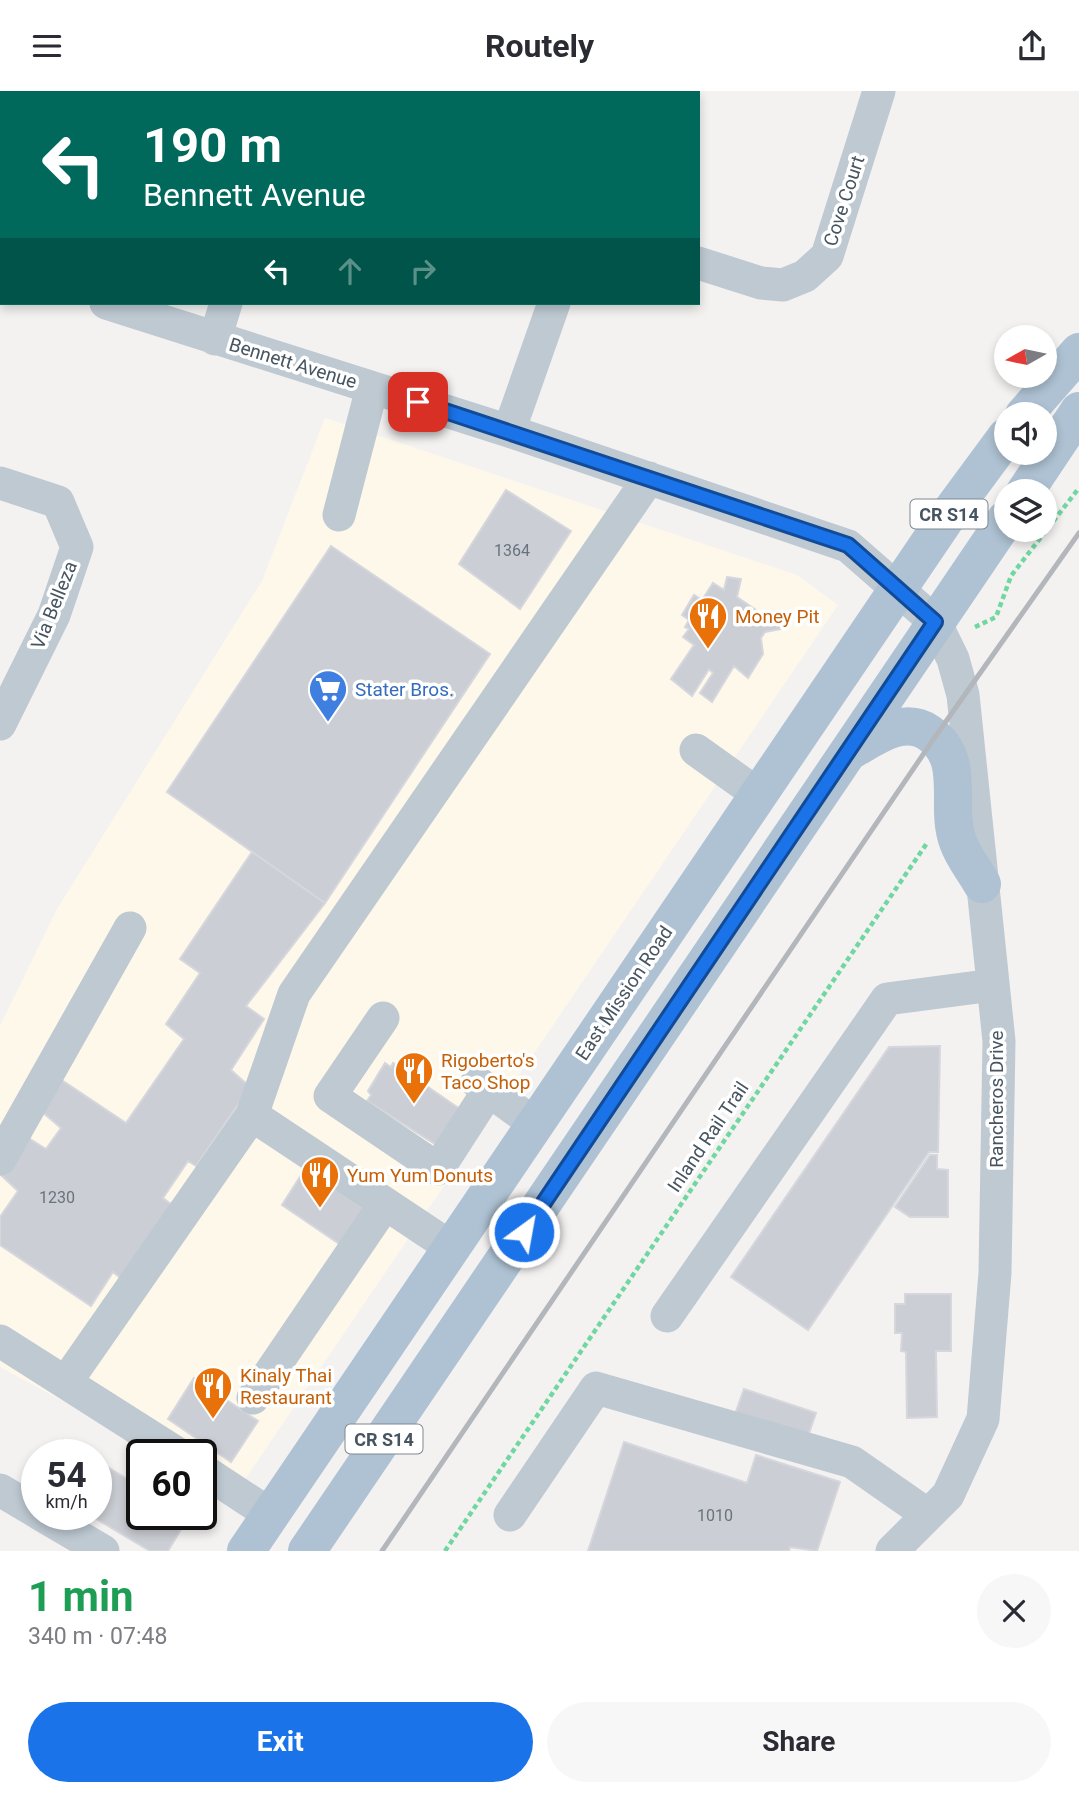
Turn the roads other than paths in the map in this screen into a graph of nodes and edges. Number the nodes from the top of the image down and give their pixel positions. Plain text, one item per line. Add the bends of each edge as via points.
1 (879, 91) edge
2 (700, 264) edge
3 (112, 305) edge
4 (225, 305) edge
5 (553, 305) edge
6 (215, 339) junction
7 (1079, 352) edge
8 (372, 388) junction
9 (1035, 402) edge
10 (1079, 411) edge
11 (509, 431) junction
12 (994, 454) edge
13 (649, 478) junction
14 (1034, 479) edge
15 (0, 483) edge
16 (339, 515) dead end
17 (994, 536) edge
18 (898, 589) junction
19 (935, 622) junction
20 (0, 724) edge
21 (696, 750) dead end
22 (849, 752) junction
23 (759, 796) junction
24 (982, 884) junction
25 (130, 928) dead end
26 (993, 985) junction
27 (383, 1019) dead end
28 (252, 1115) junction
29 (535, 1124) junction
30 (0, 1159) edge
31 (385, 1204) junction
32 (524, 1232) junction
33 (452, 1248) junction
34 (667, 1316) dead end
35 (0, 1341) edge
36 (66, 1382) junction
37 (254, 1398) dead end
38 (155, 1439) edge
39 (217, 1480) edge
40 (0, 1490) edge
41 (21, 1502) edge
42 (271, 1515) junction
43 (510, 1515) dead end
44 (928, 1515) junction
45 (68, 1530) edge
46 (103, 1551) edge
47 (246, 1551) edge
48 (307, 1551) edge
49 (892, 1551) edge

1 - 2 street, Cove Court via 827,256 805,277 783,285 761,283
3 - 6 street, Bennett Avenue
4 - 6 street
5 - 11 street
6 - 8 street, Bennett Avenue
7 - 9 main road
8 - 11 street, Bennett Avenue
8 - 16 street
10 - 14 main road
11 - 13 street, Bennett Avenue
12 - 18 main road, East Mission Road / CR S14
13 - 18 street, Bennett Avenue via 848,545
13 - 28 street via 294,994
15 - 20 street, Via Belleza via 58,502 77,547 54,615
17 - 19 main road, CR S14
18 - 19 street, Bennett Avenue
18 - 23 main road, East Mission Road / CR S14
19 - 22 main road, CR S14
19 - 24 street, Rancheros Drive via 964,695
21 - 23 street
22 - 24 main road via 887,730 906,726 923,729 944,743 951,766 957,841
22 - 32 main road, CR S14
23 - 29 main road, East Mission Road / CR S14
24 - 26 street, Rancheros Drive
25 - 30 street
26 - 34 street via 887,999
26 - 44 street, Rancheros Drive via 999,1041 995,1273 983,1419 948,1495
27 - 29 street via 330,1096 438,1169 483,1086
28 - 31 street
28 - 36 street
29 - 32 main road via 545,1132 547,1144
29 - 33 main road, East Mission Road / CR S14
31 - 33 street
31 - 37 street
32 - 48 main road, CR S14
33 - 42 main road, East Mission Road / CR S14
35 - 36 street
36 - 38 street
39 - 42 street
40 - 41 street
42 - 47 main road, East Mission Road / CR S14
43 - 44 street via 596,1388 852,1462
44 - 49 street, Rancheros Drive
45 - 46 street

